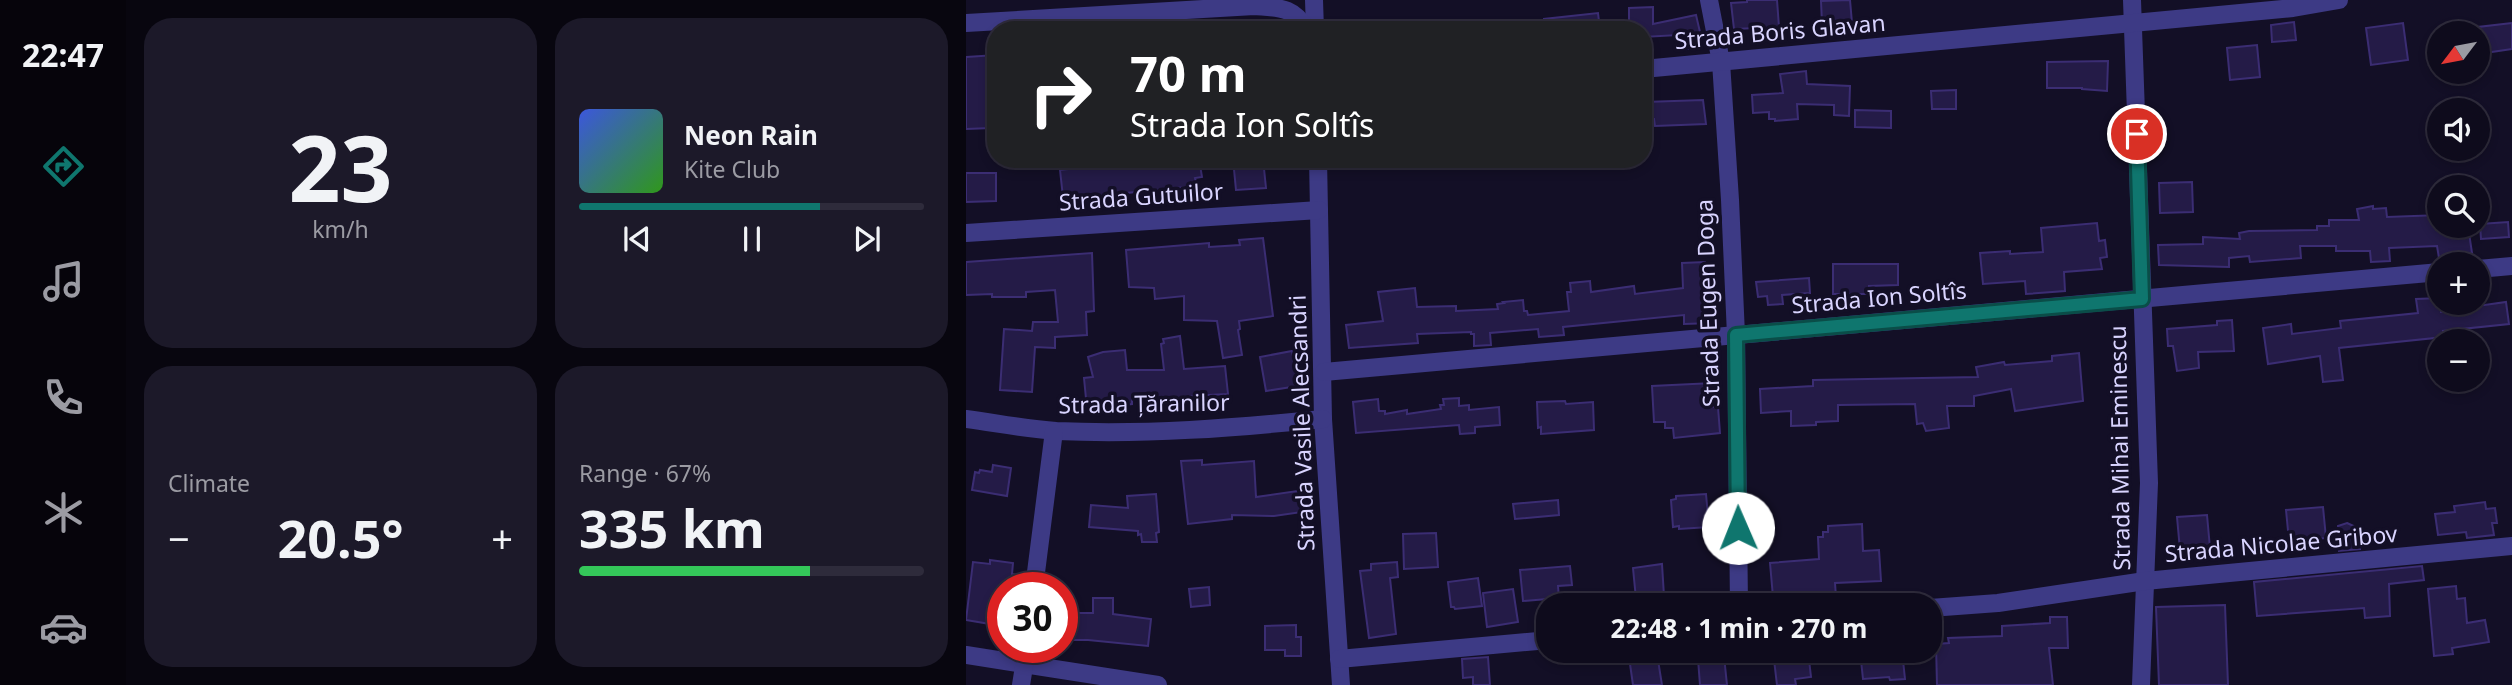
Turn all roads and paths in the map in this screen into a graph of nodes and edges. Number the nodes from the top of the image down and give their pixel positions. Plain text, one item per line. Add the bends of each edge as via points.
1 (1314, 0) edge
2 (1709, 0) edge
3 (2132, 0) edge
4 (2339, 0) edge
5 (1000, 21) edge
6 (1301, 21) edge
7 (1315, 21) edge
8 (987, 22) edge
9 (966, 23) edge
10 (2133, 23) junction
11 (1721, 62) junction
12 (1652, 68) edge
13 (1318, 168) edge
14 (1319, 210) junction
15 (966, 233) edge
16 (2512, 266) edge
17 (2490, 268) edge
18 (2427, 273) edge
19 (2142, 299) junction
20 (1736, 335) junction
21 (1324, 372) junction
22 (966, 419) edge
23 (1323, 419) junction
24 (1054, 430) junction
25 (2512, 546) edge
26 (1036, 572) edge
27 (2146, 581) junction
28 (1739, 593) edge
29 (1942, 607) edge
30 (1536, 641) edge
31 (966, 655) edge
32 (987, 655) edge
33 (1339, 659) junction
34 (1025, 663) edge
35 (1058, 663) edge
36 (1021, 685) edge
37 (1158, 685) edge
38 (1341, 685) edge
39 (2141, 685) edge

1 - 7 street
2 - 11 street, Strada Eugen Doga
3 - 10 street, Strada Mihai Eminescu
4 - 10 street, Strada Boris Glavan
5 - 6 street via 1254,6 1295,13
8 - 9 street
10 - 11 street, Strada Boris Glavan
10 - 19 street, Strada Mihai Eminescu
11 - 12 street, Strada Boris Glavan
11 - 20 street, Strada Eugen Doga
13 - 14 street, Strada Vasile Alecsandri
14 - 15 street, Strada Gutuilor
14 - 21 street, Strada Vasile Alecsandri
16 - 17 street
18 - 19 street, Strada Ion Soltîs
19 - 20 street, Strada Ion Soltîs
19 - 27 street, Strada Mihai Eminescu via 2149,483
20 - 21 street, Strada Ion Soltîs
20 - 28 street, Strada Eugen Doga
21 - 23 street, Strada Vasile Alecsandri
22 - 24 street, Strada Țăranilor
23 - 24 street, Strada Țăranilor via 1147,433
23 - 33 street, Strada Vasile Alecsandri
24 - 26 street
25 - 27 street, Strada Nicolae Gribov
27 - 29 street, Strada Nicolae Gribov
27 - 39 street, Strada Mihai Eminescu
30 - 33 street
31 - 32 street
33 - 38 street, Strada Vasile Alecsandri
34 - 36 street
35 - 37 street

